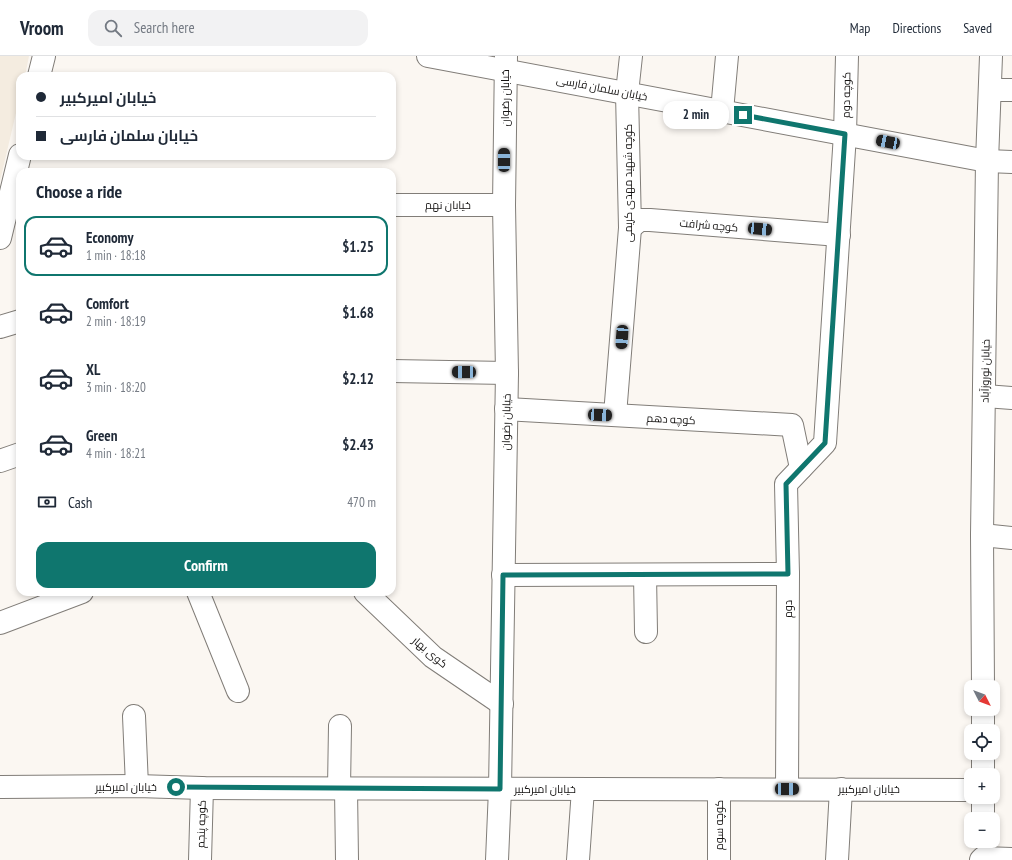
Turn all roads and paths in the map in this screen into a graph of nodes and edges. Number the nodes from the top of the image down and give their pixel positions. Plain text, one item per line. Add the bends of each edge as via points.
1 (44, 56) edge
2 (631, 56) edge
3 (727, 56) edge
4 (847, 56) edge
5 (991, 56) edge
6 (436, 57) edge
7 (505, 63) edge
8 (40, 72) edge
9 (990, 90) junction
10 (1012, 90) edge
11 (627, 93) junction
12 (722, 111) junction
13 (845, 134) junction
14 (987, 161) junction
15 (1012, 162) edge
16 (16, 188) edge
17 (14, 205) edge
18 (396, 205) edge
19 (504, 205) junction
20 (630, 228) junction
21 (839, 235) junction
22 (0, 238) edge
23 (16, 323) edge
24 (0, 327) edge
25 (396, 371) edge
26 (507, 373) junction
27 (985, 396) junction
28 (1012, 398) edge
29 (506, 409) junction
30 (615, 415) junction
31 (825, 443) joint
32 (16, 455) edge
33 (0, 461) edge
34 (801, 468) junction
35 (982, 535) junction
36 (1012, 538) edge
37 (788, 574) junction
38 (503, 575) junction
39 (646, 575) junction
40 (71, 596) edge
41 (200, 596) edge
42 (369, 596) edge
43 (0, 623) edge
44 (646, 632) dead end
45 (983, 680) edge
46 (238, 691) dead end
47 (502, 704) junction
48 (134, 716) dead end
49 (340, 726) dead end
50 (137, 786) junction
51 (0, 787) edge
52 (202, 788) junction
53 (342, 788) junction
54 (500, 789) junction
55 (583, 789) junction
56 (719, 789) junction
57 (787, 789) junction
58 (841, 789) junction
59 (964, 790) edge
60 (983, 855) edge
61 (1012, 859) edge
62 (200, 860) edge
63 (347, 860) edge
64 (497, 860) edge
65 (578, 860) edge
66 (719, 860) edge
67 (837, 860) edge

1 - 8 street
2 - 11 street, کوچه شهید مهدی کریمی
3 - 12 street
4 - 13 street, کوچه دوم
5 - 9 street, خیابان نوروزآباد
6 - 7 street, خیابان سلمان فارسی
7 - 11 street, خیابان سلمان فارسی
7 - 19 street, خیابان رضوان
9 - 10 street
9 - 14 street, خیابان نوروزآباد
11 - 12 street, خیابان سلمان فارسی
11 - 20 street, کوچه شهید مهدی کریمی
12 - 13 street, خیابان سلمان فارسی
13 - 14 street, خیابان سلمان فارسی
13 - 21 street, کوچه دوم
14 - 15 street, خیابان سلمان فارسی
14 - 27 street, خیابان نوروزآباد
16 - 17 street
17 - 22 street
18 - 19 street, خیابان نهم
19 - 26 street, خیابان رضوان
20 - 21 street, کوچه شرافت via 640,220 650,220
20 - 30 street, کوچه شهید مهدی کریمی
21 - 31 street, کوچه دوم
23 - 24 street
25 - 26 street
26 - 29 street, خیابان رضوان
27 - 28 street
27 - 35 street, خیابان نوروزآباد
29 - 30 street, کوچه دهم
29 - 38 street, خیابان رضوان
30 - 34 street, کوچه دهم via 792,426
31 - 34 street, دوم
32 - 33 street
34 - 37 street, دوم via 786,484
35 - 36 street
35 - 45 street, خیابان نوروزآباد
37 - 39 street
37 - 57 street, دوم
38 - 39 street
38 - 47 street, خیابان رضوان
39 - 44 street
40 - 43 street
41 - 46 street
42 - 47 street, کوی بهار via 433,657
47 - 54 street, خیابان رضوان
48 - 50 street
49 - 53 street
50 - 51 street, خیابان امیرکبیر
50 - 52 street, خیابان امیرکبیر
52 - 53 street, خیابان امیرکبیر
52 - 62 street, کوچه پنجم
53 - 54 street, خیابان امیرکبیر
53 - 63 street
54 - 55 street, خیابان امیرکبیر
54 - 64 street, خیابان رضوان
55 - 56 street, خیابان امیرکبیر
55 - 65 street
56 - 57 street, خیابان امیرکبیر
56 - 66 street, کوچه سوم
57 - 58 street, خیابان امیرکبیر
58 - 59 street, خیابان امیرکبیر
58 - 67 street
60 - 61 street

